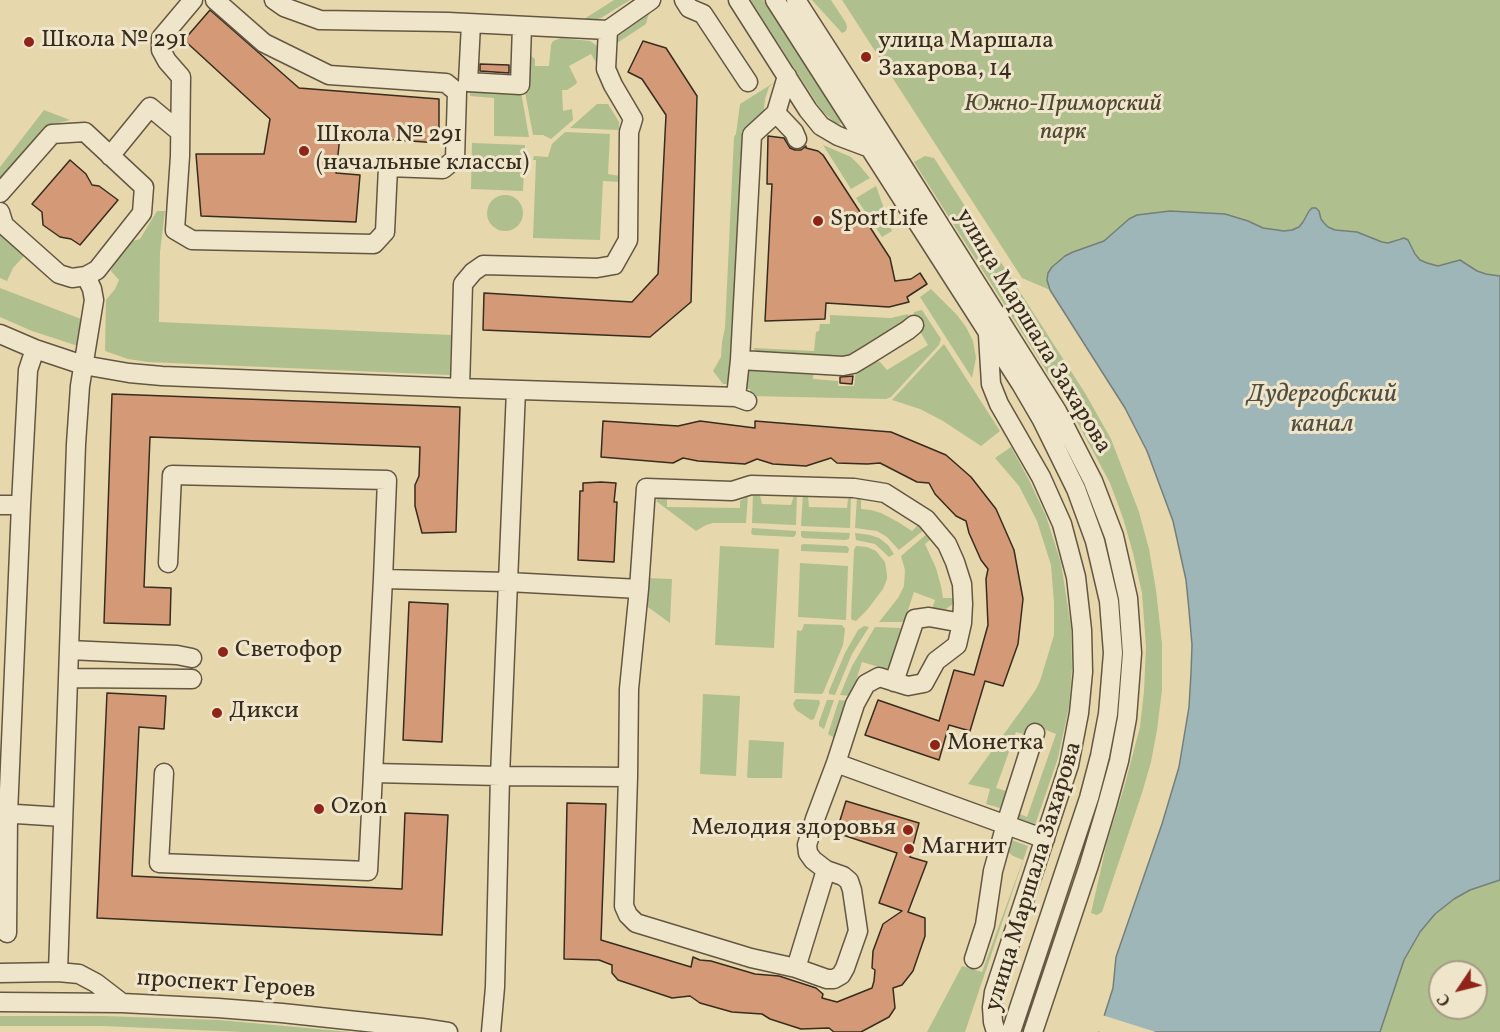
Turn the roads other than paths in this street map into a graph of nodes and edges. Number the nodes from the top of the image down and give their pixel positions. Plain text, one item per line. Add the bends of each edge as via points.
1 (193, 0) edge
2 (215, 0) edge
3 (274, 0) edge
4 (651, 0) edge
5 (684, 0) edge
6 (738, 0) edge
7 (775, 0) edge
8 (796, 0) edge
9 (471, 24) junction
10 (522, 26) junction
11 (608, 30) junction
12 (787, 76) junction
13 (748, 82) dead end
14 (776, 113) junction
15 (180, 132) junction
16 (797, 139) dead end
17 (870, 148) junction
18 (110, 156) junction
19 (0, 193) edge
20 (0, 212) edge
21 (86, 276) junction
22 (914, 325) dead end
23 (988, 333) junction
24 (0, 334) edge
25 (34, 350) junction
26 (740, 360) junction
27 (83, 365) junction
28 (460, 388) junction
29 (516, 390) junction
30 (0, 505) edge
31 (21, 505) junction
32 (168, 563) dead end
33 (383, 579) junction
34 (508, 582) junction
35 (639, 589) junction
36 (962, 624) junction
37 (69, 650) junction
38 (68, 678) junction
39 (894, 682) junction
40 (1035, 733) dead end
41 (836, 763) junction
42 (374, 772) junction
43 (164, 773) dead end
44 (500, 776) junction
45 (628, 777) junction
46 (4, 814) edge
47 (63, 817) junction
48 (1006, 824) junction
49 (1045, 838) junction
50 (826, 870) junction
51 (7, 933) dead end
52 (974, 959) dead end
53 (796, 968) junction
54 (58, 972) junction
55 (0, 973) edge
56 (0, 1002) edge
57 (122, 1003) junction
58 (448, 1032) edge
59 (492, 1032) edge
60 (996, 1032) edge
61 (1011, 1032) edge
62 (1033, 1032) edge

1 - 15 street via 161,38 167,62 181,77
2 - 15 street via 264,43 329,75 446,83 457,92 455,159 443,169 388,167 385,232 374,244 192,240 176,230
3 - 9 street via 320,20
4 - 11 street
5 - 13 street via 689,8 703,14
6 - 12 street
7 - 17 street, улица Маршала Захарова
8 - 62 street, улица Маршала Захарова via 1057,411 1093,481 1114,536 1128,598 1132,653 1127,718 1107,805
9 - 10 street
9 - 10 street via 468,82 520,85
10 - 11 street
11 - 28 street via 606,69 633,119 629,132 628,240 615,265 483,265 473,272 463,284
12 - 14 street
12 - 17 street via 821,126
14 - 16 street
14 - 26 street via 752,135
15 - 18 street via 150,107
17 - 23 street, улица Маршала Захарова
18 - 19 street via 84,132 52,134
18 - 21 street via 144,187 142,213 97,270
20 - 21 street via 4,225 59,274 72,278
21 - 27 street via 94,300
22 - 26 street via 853,364
23 - 49 street via 991,384 1062,524 1076,577 1082,630 1079,713 1069,765
23 - 61 street, улица Маршала Захарова via 1042,420 1076,489 1095,541 1109,601 1113,653 1108,714 1089,798
24 - 25 street
25 - 27 street
25 - 31 street via 28,370
26 - 29 street via 742,399
27 - 28 street via 162,376
27 - 37 street via 76,444
28 - 29 street
29 - 34 street
30 - 31 street
31 - 46 street
32 - 33 street via 172,475 387,480
33 - 34 street
33 - 42 street
34 - 35 street
34 - 44 street
35 - 36 street via 646,488 732,492 751,485 854,488 885,493 926,519 947,544 962,584
35 - 45 street via 629,689
36 - 39 street via 957,645 936,661 924,683 908,686
36 - 39 street via 929,616 915,619
37 - 38 street
37 - 38 street via 184,656 183,680
38 - 47 street
39 - 41 street via 879,677 866,684 855,704
40 - 48 street
41 - 48 street
41 - 50 street via 807,845 813,860
42 - 43 street via 368,871 159,863
42 - 44 street
44 - 45 street
44 - 59 street
45 - 53 street via 624,906 628,915 636,923
46 - 47 street
46 - 51 street
47 - 54 street
48 - 49 street
48 - 52 street
49 - 60 street via 994,992
50 - 53 street
50 - 53 street via 849,882 858,931 845,968 834,979
54 - 55 street
54 - 57 street via 79,974
56 - 57 street, проспект Героев
57 - 58 street, проспект Героев via 282,1013

